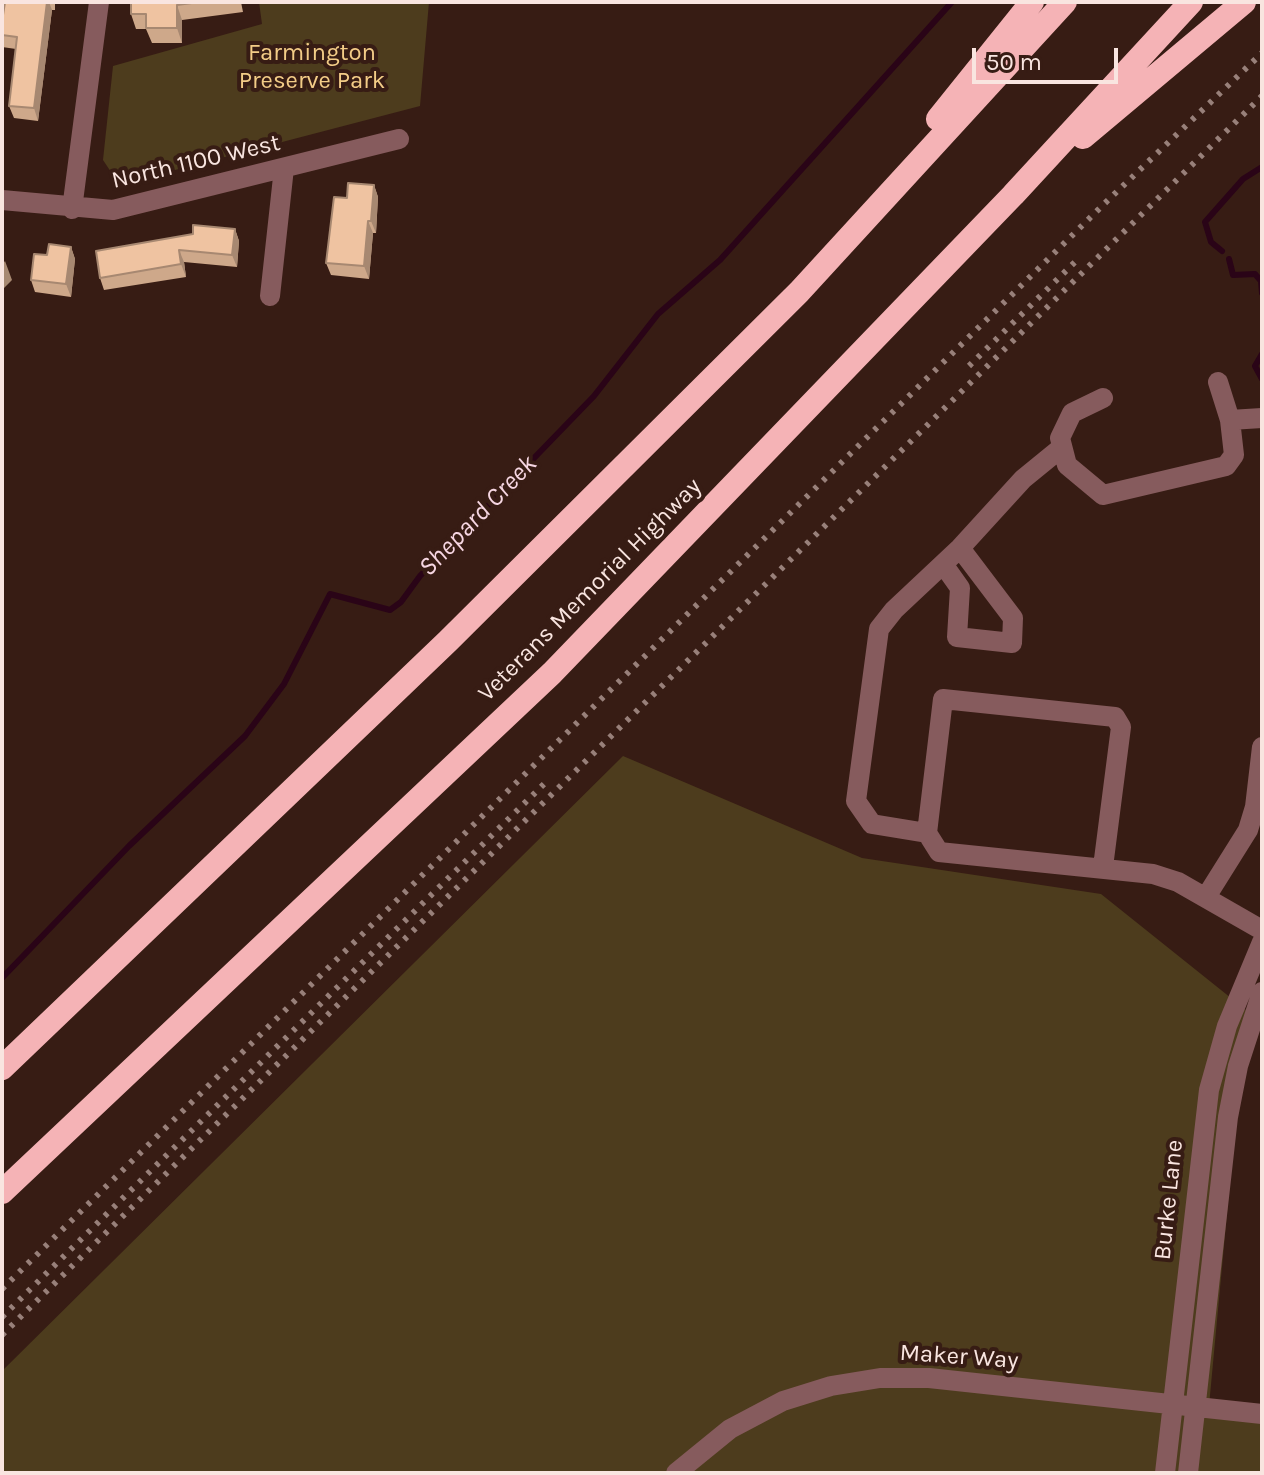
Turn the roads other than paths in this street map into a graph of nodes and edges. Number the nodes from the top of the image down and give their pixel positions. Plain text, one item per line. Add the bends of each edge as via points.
1 (99, 2) edge
2 (1032, 2) edge
3 (1065, 2) edge
4 (1191, 2) edge
5 (1244, 2) edge
6 (399, 139) dead end
7 (284, 168) junction
8 (1013, 195) junction
9 (2, 200) edge
10 (72, 209) junction
11 (799, 292) junction
12 (270, 296) dead end
13 (1218, 382) dead end
14 (1103, 398) dead end
15 (1262, 418) edge
16 (1230, 420) junction
17 (1061, 448) junction
18 (960, 548) junction
19 (943, 564) junction
20 (1262, 747) edge
21 (927, 833) junction
22 (1103, 867) junction
23 (1206, 897) junction
24 (1262, 930) edge
25 (1262, 942) edge
26 (1262, 992) edge
27 (2, 1068) edge
28 (2, 1192) edge
29 (1172, 1405) junction
30 (1196, 1407) junction
31 (1262, 1414) edge
32 (676, 1473) edge
33 (1165, 1473) edge
34 (1188, 1473) edge

1 - 10 street
2 - 11 highway
3 - 11 highway
4 - 8 highway, Veterans Memorial Highway
5 - 8 highway
6 - 7 street, North 1100 West
7 - 10 street, North 1100 West via 152,203 113,210
7 - 12 street
8 - 28 highway, Veterans Memorial Highway via 552,673
9 - 10 street, North 1100 West
11 - 27 highway via 448,641
13 - 16 street
14 - 17 street via 1072,413
15 - 16 street
16 - 17 street via 1234,455 1226,466 1103,495 1067,465
17 - 18 street via 1023,479
18 - 19 street
18 - 19 street via 1013,618 1012,643 957,637 960,588
19 - 21 street via 879,629 856,801 872,824
20 - 23 street via 1248,830
21 - 22 street via 939,852
21 - 22 street via 943,699 1115,717 1121,727
22 - 23 street via 1164,877
23 - 24 street
25 - 29 street, Burke Lane via 1227,1026 1209,1090
26 - 30 street, Burke Lane via 1228,1117
29 - 30 street, Maker Way
29 - 32 street, Maker Way via 929,1378 855,1381 806,1392 756,1414
29 - 33 street, Burke Lane
30 - 31 street, Maker Way
30 - 34 street, Burke Lane

